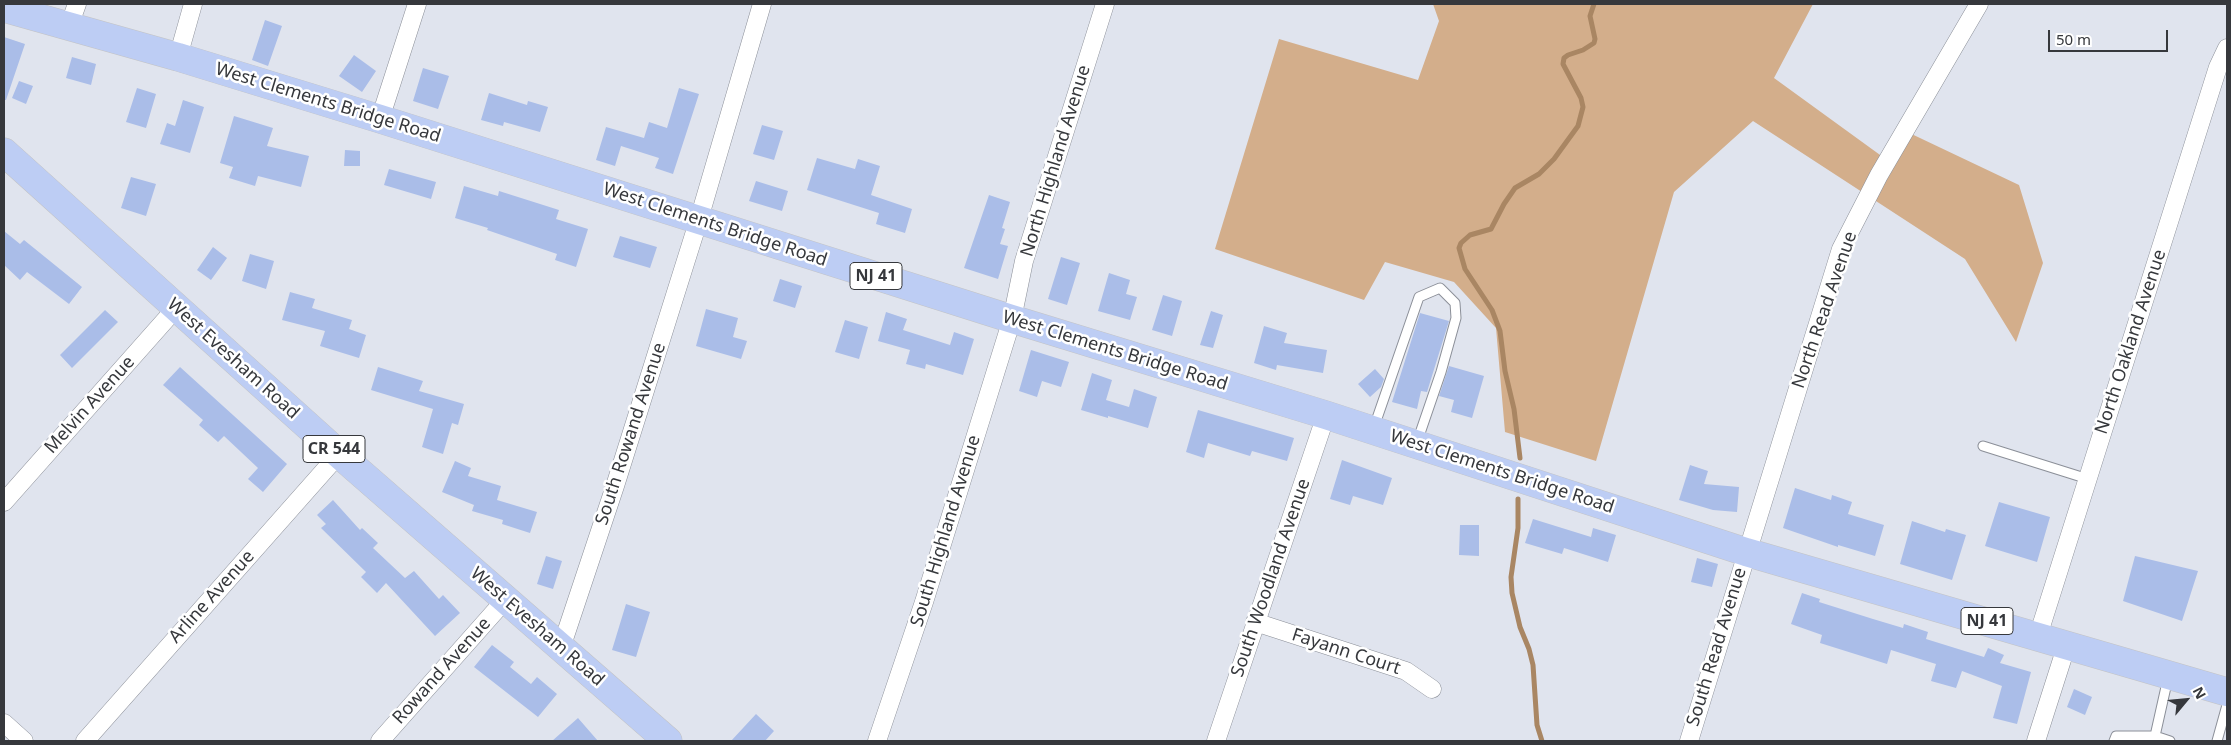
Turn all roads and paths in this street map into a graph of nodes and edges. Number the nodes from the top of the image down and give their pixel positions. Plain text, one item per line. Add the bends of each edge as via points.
1 (193, 4) edge
2 (417, 4) edge
3 (762, 4) edge
4 (1105, 4) edge
5 (1979, 4) edge
6 (4, 8) edge
7 (73, 15) edge
8 (2227, 48) edge
9 (178, 57) junction
10 (380, 119) junction
11 (4, 152) edge
12 (699, 219) junction
13 (176, 308) junction
14 (1012, 319) junction
15 (1326, 415) junction
16 (1373, 430) junction
17 (1416, 444) junction
18 (1983, 446) dead end
19 (339, 454) junction
20 (2088, 479) junction
21 (4, 502) edge
22 (1746, 552) junction
23 (505, 600) junction
24 (1255, 622) junction
25 (2038, 636) junction
26 (2067, 644) junction
27 (560, 648) junction
28 (2169, 674) junction
29 (1432, 689) dead end
30 (2227, 692) edge
31 (2227, 705) edge
32 (4, 723) edge
33 (2155, 736) junction
34 (24, 741) edge
35 (84, 741) edge
36 (380, 741) edge
37 (668, 741) edge
38 (877, 741) edge
39 (1216, 741) edge
40 (1689, 741) edge
41 (2036, 741) edge
42 (2114, 741) edge
43 (2170, 741) edge
44 (2217, 741) edge

1 - 9 street
2 - 10 street
3 - 12 street, South Rowand Avenue
4 - 14 street, North Highland Avenue via 1024,261
5 - 22 street, North Read Avenue via 1879,175 1841,249
6 - 7 main road, West Clements Bridge Road / NJ 41
7 - 9 main road, West Clements Bridge Road / NJ 41
8 - 20 street, North Oakland Avenue via 2218,67
9 - 10 main road, West Clements Bridge Road / NJ 41
10 - 12 main road, West Clements Bridge Road / NJ 41
11 - 13 main road, West Evesham Road / CR 544
12 - 14 main road, West Clements Bridge Road / NJ 41
12 - 27 street, South Rowand Avenue
13 - 19 main road, West Evesham Road / CR 544
13 - 21 street, Melvin Avenue
14 - 15 main road, West Clements Bridge Road / NJ 41
14 - 38 street, South Highland Avenue
15 - 16 main road, West Clements Bridge Road / NJ 41
15 - 24 street, South Woodland Avenue
16 - 17 main road, West Clements Bridge Road / NJ 41
16 - 17 lane via 1419,297 1440,288 1455,303 1456,318
17 - 22 main road, West Clements Bridge Road / NJ 41
18 - 20 lane
19 - 23 main road, West Evesham Road / CR 544
19 - 35 street, Arline Avenue
20 - 25 street, North Oakland Avenue
22 - 25 main road, West Clements Bridge Road / NJ 41
22 - 40 street, South Read Avenue
23 - 27 main road, West Evesham Road / CR 544
23 - 36 street, Rowand Avenue
24 - 29 street, Fayann Court via 1406,670
24 - 39 street, South Woodland Avenue
25 - 26 main road, West Clements Bridge Road / NJ 41
26 - 28 main road, West Clements Bridge Road / NJ 41
26 - 41 street
27 - 37 main road, West Evesham Road / CR 544
28 - 30 main road, West Clements Bridge Road / NJ 41
28 - 33 lane
31 - 44 lane
32 - 34 street
33 - 42 lane via 2116,736
33 - 43 lane

